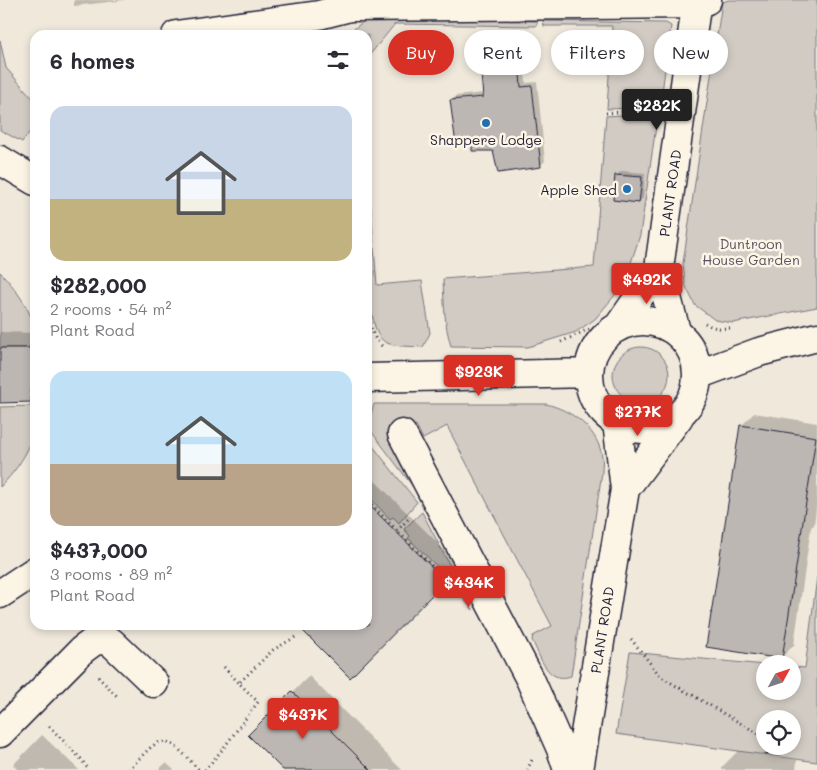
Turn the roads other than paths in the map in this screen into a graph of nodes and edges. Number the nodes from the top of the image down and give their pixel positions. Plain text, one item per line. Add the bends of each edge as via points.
1 (701, 1) edge
2 (319, 16) edge
3 (214, 30) edge
4 (0, 160) edge
5 (30, 178) edge
6 (659, 268) junction
7 (606, 326) junction
8 (676, 331) junction
9 (817, 337) edge
10 (589, 373) junction
11 (697, 375) junction
12 (372, 378) edge
13 (684, 410) junction
14 (617, 422) junction
15 (402, 434) dead end
16 (625, 490) junction
17 (30, 574) edge
18 (0, 594) edge
19 (154, 683) dead end
20 (0, 733) edge
21 (568, 770) edge
22 (579, 770) edge

1 - 2 street via 350,7
1 - 6 street, PLANT ROAD
2 - 3 street
4 - 5 street
6 - 7 street, PLANT ROAD
6 - 8 street, PLANT ROAD
7 - 8 street via 635,321 659,323
7 - 10 street via 603,339 593,354
8 - 11 street via 689,345
9 - 11 street via 759,352
10 - 12 street
10 - 14 street via 593,394 602,410
11 - 13 street via 694,394
13 - 14 street via 670,422 656,428 635,428
13 - 16 street, PLANT ROAD
14 - 16 street, PLANT ROAD
15 - 21 street via 530,679
16 - 22 street, PLANT ROAD
17 - 18 street
19 - 20 street via 111,642 97,639 82,650

